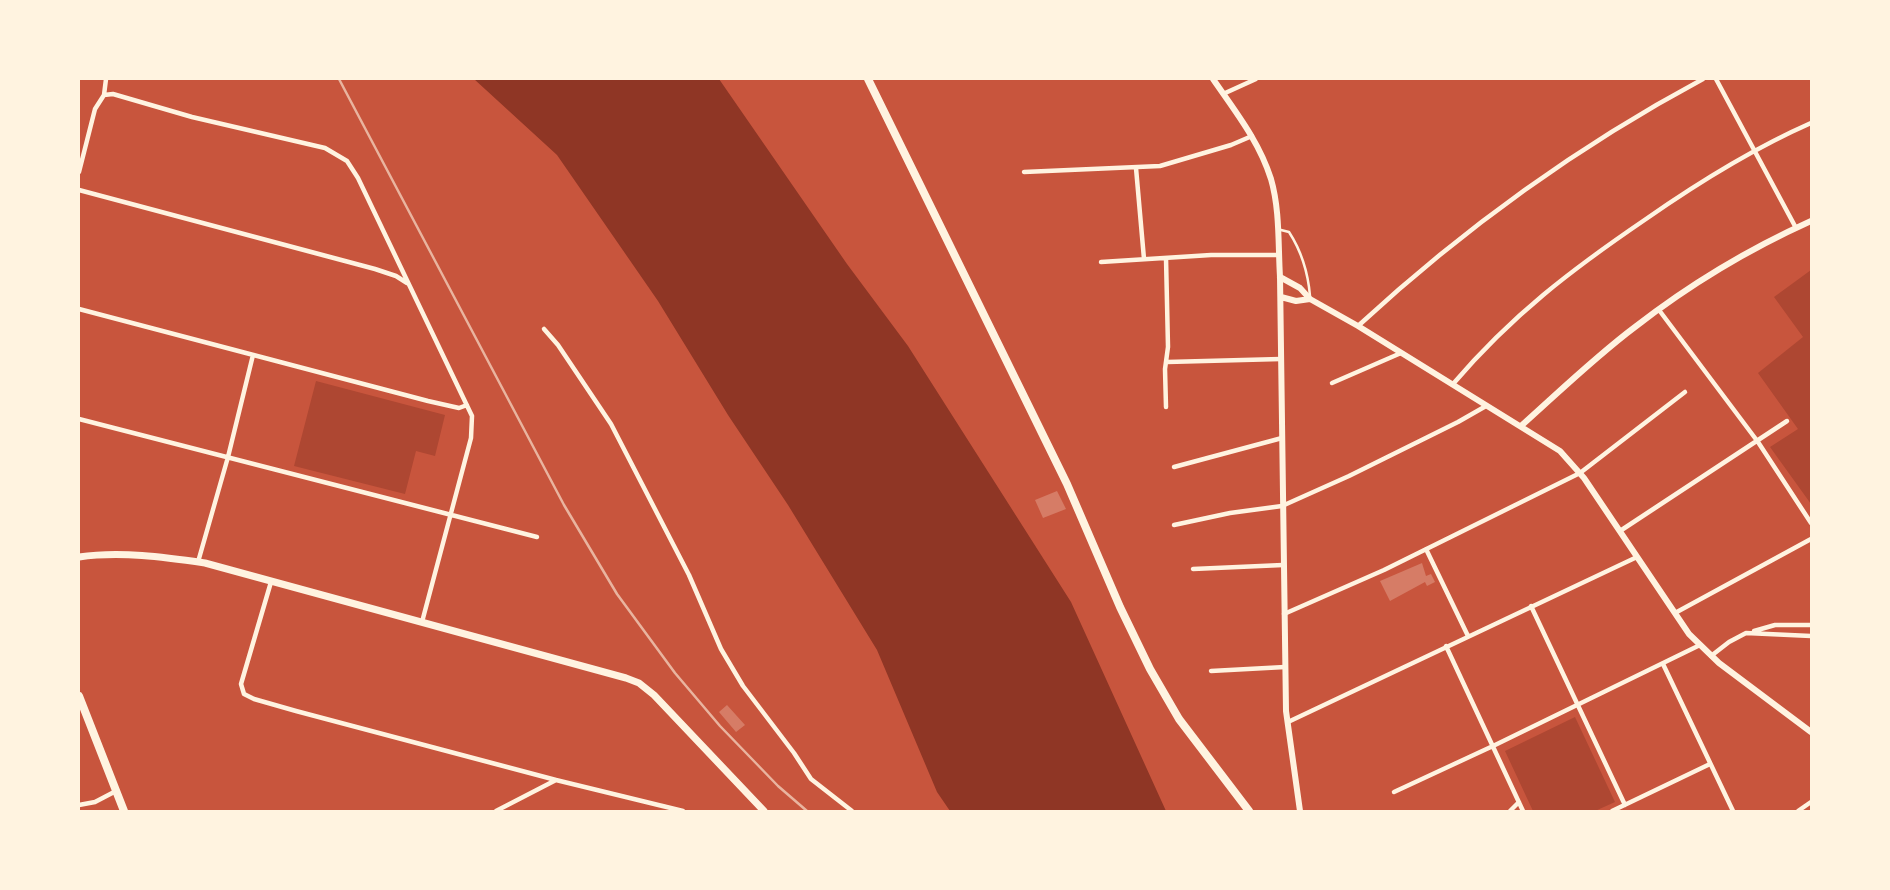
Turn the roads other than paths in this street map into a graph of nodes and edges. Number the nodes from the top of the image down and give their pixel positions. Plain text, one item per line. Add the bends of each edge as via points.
1 (106, 79) edge
2 (868, 79) edge
3 (1213, 79) edge
4 (1256, 79) edge
5 (1703, 79) edge
6 (1716, 79) edge
7 (1223, 94) junction
8 (104, 95) junction
9 (1811, 123) edge
10 (1252, 136) junction
11 (1755, 150) junction
12 (1136, 168) junction
13 (79, 172) edge
14 (1024, 172) dead end
15 (79, 190) edge
16 (1811, 221) edge
17 (1796, 228) junction
18 (1278, 230) junction
19 (1279, 254) junction
20 (1166, 258) junction
21 (1143, 259) junction
22 (1101, 262) dead end
23 (1280, 277) junction
24 (409, 284) junction
25 (1281, 297) junction
26 (1310, 299) junction
27 (79, 309) edge
28 (1659, 310) junction
29 (1358, 326) junction
30 (544, 329) dead end
31 (1401, 353) junction
32 (253, 355) junction
33 (1281, 359) junction
34 (1167, 362) junction
35 (1332, 383) dead end
36 (1453, 384) junction
37 (1685, 392) dead end
38 (467, 405) junction
39 (1487, 405) junction
40 (1166, 407) dead end
41 (79, 419) edge
42 (1787, 421) dead end
43 (1521, 426) junction
44 (1282, 438) junction
45 (1758, 442) junction
46 (228, 457) junction
47 (1174, 467) dead end
48 (1580, 473) junction
49 (1282, 506) junction
50 (450, 514) junction
51 (1811, 523) edge
52 (1174, 525) dead end
53 (1620, 531) junction
54 (537, 537) dead end
55 (1811, 540) edge
56 (1426, 549) junction
57 (79, 557) edge
58 (1637, 557) junction
59 (198, 562) junction
60 (1283, 565) junction
61 (1193, 569) dead end
62 (272, 581) junction
63 (1531, 606) junction
64 (1284, 614) junction
65 (1674, 614) junction
66 (422, 622) junction
67 (1811, 625) edge
68 (1746, 633) junction
69 (1468, 636) junction
70 (1811, 636) edge
71 (1700, 645) junction
72 (1447, 646) junction
73 (1711, 656) junction
74 (1663, 664) junction
75 (1285, 667) junction
76 (1211, 671) dead end
77 (79, 696) edge
78 (1578, 705) junction
79 (1287, 722) junction
80 (1811, 732) edge
81 (1493, 746) junction
82 (1710, 764) junction
83 (556, 780) junction
84 (116, 791) junction
85 (1394, 792) dead end
86 (1519, 802) junction
87 (1811, 802) edge
88 (79, 805) edge
89 (1625, 805) junction
90 (124, 811) edge
91 (496, 811) edge
92 (683, 811) edge
93 (764, 811) edge
94 (852, 811) edge
95 (1249, 811) edge
96 (1300, 811) edge
97 (1510, 811) edge
98 (1523, 811) edge
99 (1612, 811) edge
100 (1733, 811) edge
101 (1798, 811) edge

1 - 8 street
2 - 95 main road via 1067,484 1150,669 1179,719
3 - 7 street
4 - 7 street
5 - 29 street via 1537,180 1421,270
6 - 11 street
7 - 10 street
8 - 13 street via 95,109
8 - 24 street via 313,144 342,156 358,178
9 - 11 street
10 - 12 street via 1172,163
10 - 18 street via 1270,178
11 - 17 street
11 - 36 street via 1575,267 1505,327
12 - 14 street
12 - 21 street
15 - 24 street via 375,269
16 - 17 street
17 - 28 street via 1720,269
18 - 19 street
18 - 26 lane via 1289,232 1301,255 1309,276
19 - 20 street
19 - 23 street
20 - 21 street
20 - 34 street
21 - 22 street
23 - 25 street
23 - 26 street
24 - 38 street
25 - 26 street
25 - 33 street
26 - 29 street
27 - 32 street
28 - 43 street
28 - 45 street
29 - 31 street
30 - 94 street via 611,424 743,687 811,779
31 - 35 street
31 - 36 street
32 - 38 street via 428,401 459,408
32 - 46 street
33 - 34 street
33 - 44 street
34 - 40 street
36 - 39 street
37 - 48 street
38 - 50 street via 472,427
39 - 43 street
39 - 49 street
41 - 46 street
42 - 45 street
43 - 48 street via 1560,451
44 - 47 street
44 - 49 street
45 - 51 street
45 - 53 street
46 - 50 street
46 - 59 street
48 - 53 street
48 - 56 street
49 - 52 street
49 - 60 street
50 - 54 street
50 - 66 street
53 - 58 street
55 - 65 street
56 - 64 street
56 - 69 street
57 - 59 main road via 135,555
58 - 63 street
58 - 65 street
59 - 62 main road
60 - 61 street
60 - 64 street
62 - 66 main road
62 - 83 street via 241,684 244,694
63 - 69 street
63 - 78 street
64 - 75 street
65 - 71 street
66 - 93 main road via 639,683
67 - 68 street via 1775,625
68 - 70 street
68 - 73 street
69 - 72 street
71 - 73 street
71 - 74 street
72 - 79 street
72 - 81 street
73 - 80 street
74 - 78 street
74 - 82 street
75 - 76 street
75 - 79 street
77 - 84 main road
78 - 81 street
78 - 89 street
79 - 96 street
81 - 85 street
81 - 86 street
82 - 89 street
82 - 100 street
83 - 91 street
83 - 92 street
84 - 88 street
84 - 90 main road
86 - 97 street
86 - 98 street
87 - 101 street
89 - 99 street

